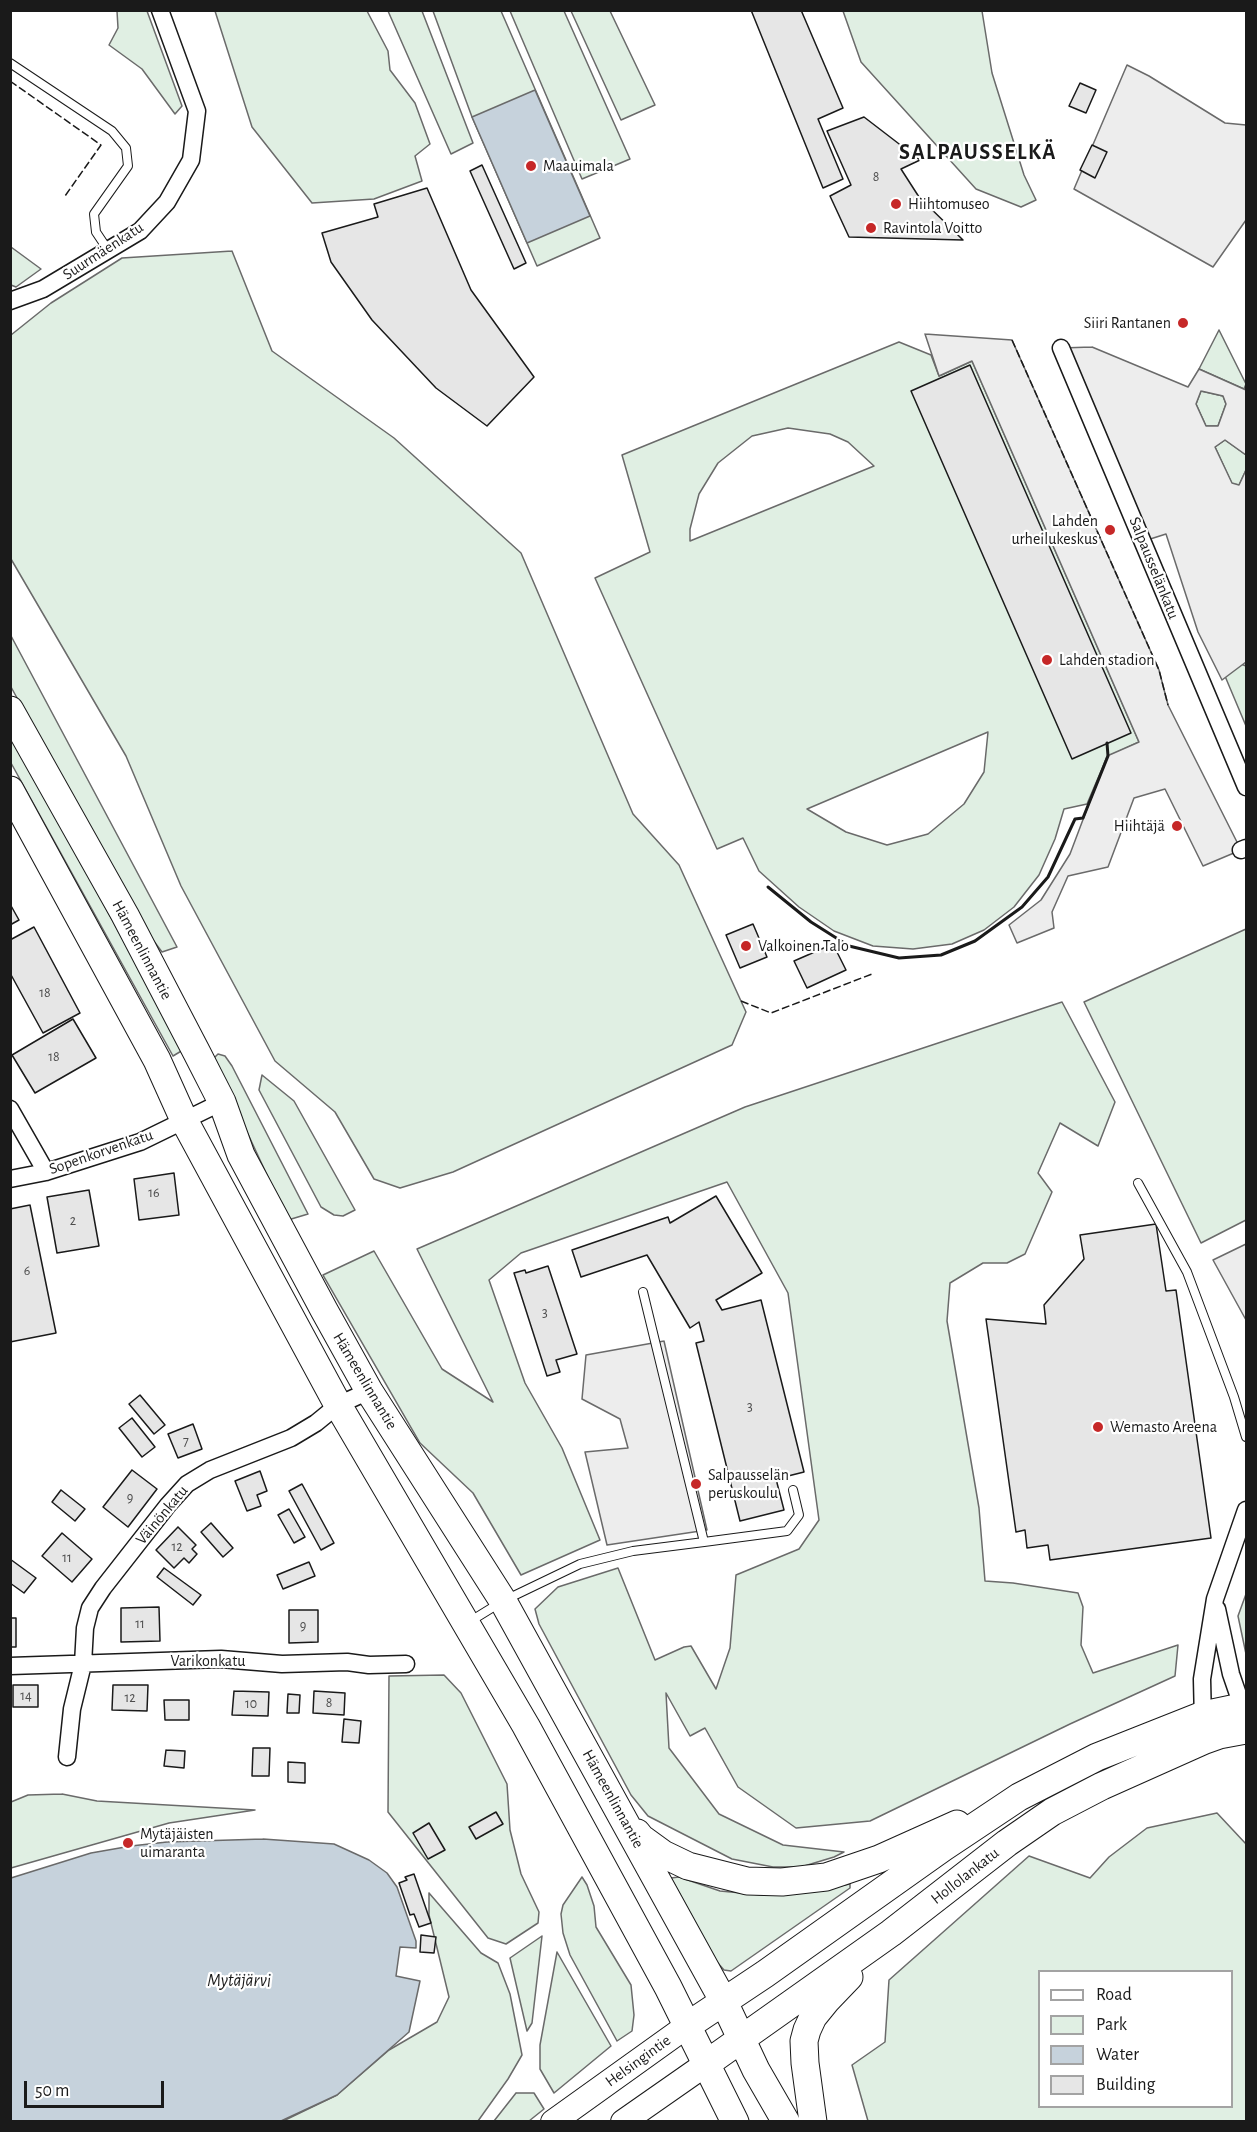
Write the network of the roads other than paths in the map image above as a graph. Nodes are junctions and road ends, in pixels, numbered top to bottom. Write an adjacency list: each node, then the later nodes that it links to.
1 (160, 10): 3 (street, Suurmäenkatu)
2 (10, 63): 3 (lane)
3 (108, 250): 4 (street, Suurmäenkatu)
4 (10, 301)
5 (1061, 348): 7 (street, Salpausselänkatu)
6 (10, 710): 9 (main road, Hämeenlinnantie)
7 (1246, 788)
8 (10, 790): 11 (main road, Hämeenlinnantie)
9 (222, 1102): 11 (street, Sopenkorvenkatu); 16 (main road, Hämeenlinnantie)
10 (10, 1109): 12 (street)
11 (184, 1120): 12 (street, Sopenkorvenkatu); 17 (main road, Hämeenlinnantie)
12 (46, 1172): 13 (street, Sopenkorvenkatu)
13 (10, 1179)
14 (1138, 1183): 18 (lane)
15 (643, 1292): 21 (lane)
16 (369, 1391): 17 (street, Väinönkatu); 23 (main road, Hämeenlinnantie)
17 (338, 1406): 24 (main road, Hämeenlinnantie); 25 (street, Väinönkatu)
18 (1246, 1437)
19 (793, 1490): 21 (lane)
20 (1246, 1510): 22 (street)
21 (704, 1542): 23 (lane)
22 (1215, 1599): 28 (street); 29 (street)
23 (503, 1601): 24 (lane); 32 (main road, Hämeenlinnantie)
24 (466, 1624): 35 (main road, Hämeenlinnantie)
25 (83, 1664): 26 (street, Varikonkatu); 27 (street, Varikonkatu); 30 (street, Väinönkatu)
26 (406, 1664)
27 (10, 1666)
28 (1245, 1718): 29 (main road, Hollolankatu)
29 (1204, 1728): 31 (main road, Hollolankatu); 33 (main road, Hollolankatu)
30 (67, 1757)
31 (1018, 1797): 32 (main road); 34 (main road, Hollolankatu)
32 (620, 1811): 34 (main road, Hämeenlinnantie)
33 (891, 1933): 36 (main road, Hollolankatu); 42 (main road)
34 (724, 2002): 35 (main road, Helsingintie); 36 (main road, Hämeenlinnantie)
35 (687, 2026): 37 (main road, Hämeenlinnantie); 38 (main road, Helsingintie)
36 (741, 2040): 37 (main road, Hollolankatu); 41 (main road, Hämeenlinnantie)
37 (706, 2064): 39 (main road); 40 (main road, Hämeenlinnantie)
38 (553, 2121)
39 (623, 2121)
40 (735, 2121)
41 (786, 2121)
42 (813, 2121)

